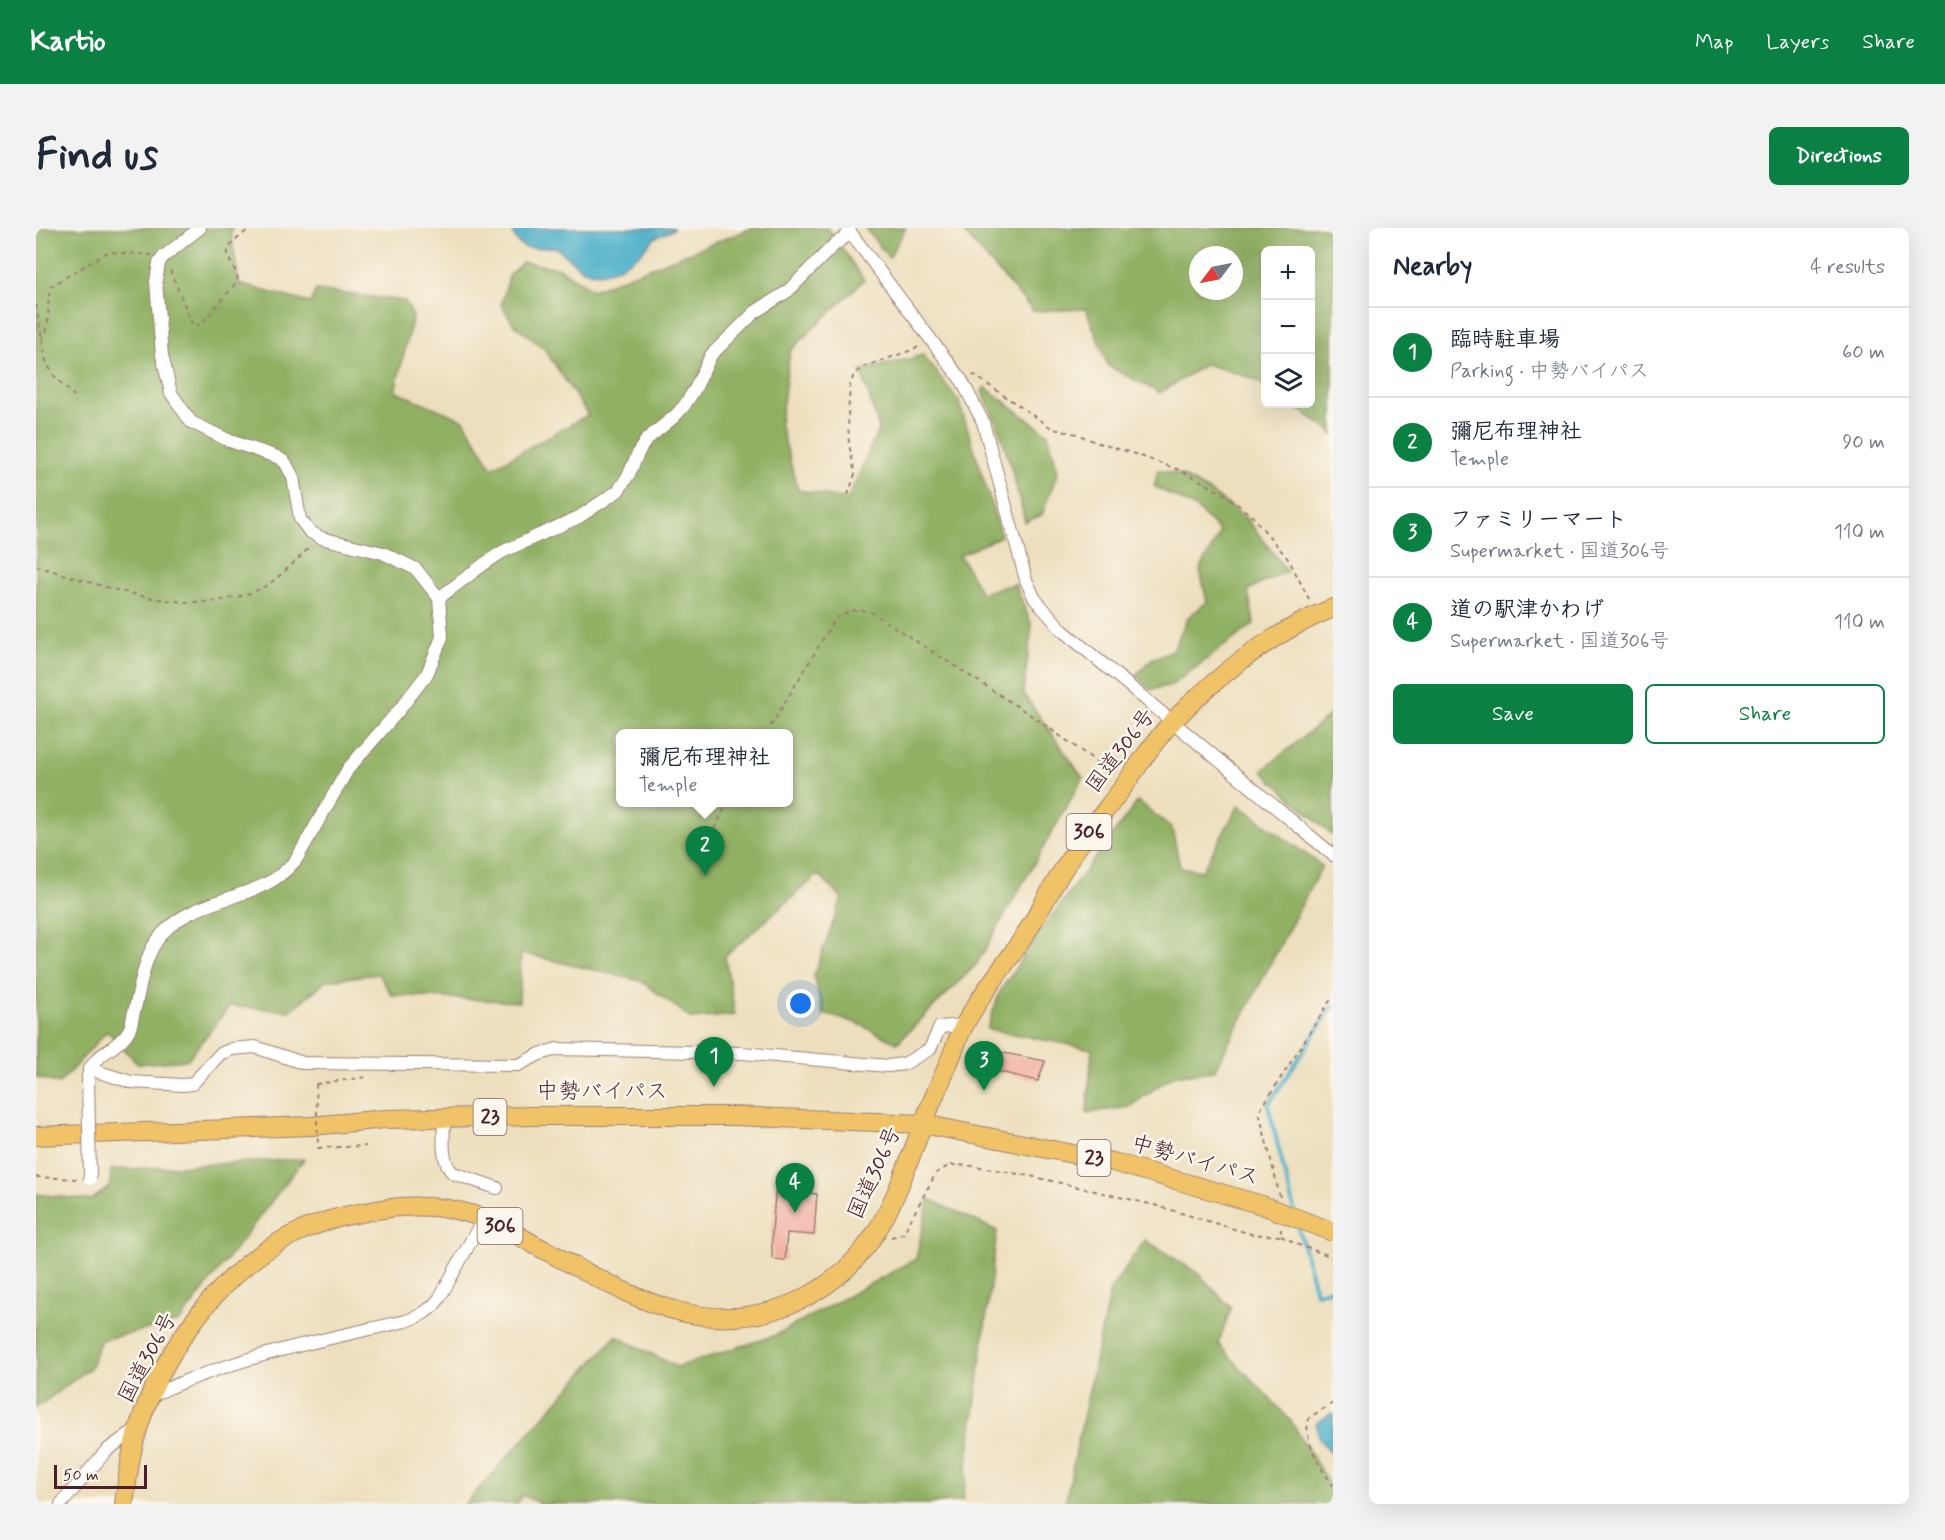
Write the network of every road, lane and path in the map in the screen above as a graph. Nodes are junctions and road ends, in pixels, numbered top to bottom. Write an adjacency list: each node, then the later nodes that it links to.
1 (200, 228): 4 (street)
2 (250, 228): 4 (path)
3 (849, 230): 6 (street); 13 (street)
4 (163, 256): 7 (path); 11 (street)
5 (36, 305): 7 (path)
6 (931, 339): 8 (street); 10 (path)
7 (42, 340): 9 (path)
8 (962, 381): 14 (path); 15 (street)
9 (74, 396)
10 (848, 495)
11 (321, 538): 12 (path); 13 (street)
12 (36, 566)
13 (439, 598): 23 (street)
14 (1325, 612): 15 (highway, 国道306号 / 306)
15 (1171, 722): 17 (highway, 国道306号 / 306); 20 (street)
16 (769, 729): 17 (path)
17 (1126, 783): 22 (highway, 国道306号 / 306)
18 (725, 807): 19 (path)
19 (702, 853)
20 (1333, 855)
21 (1333, 996): 32 (path)
22 (964, 1025): 23 (street); 26 (highway, 国道306号 / 306)
23 (88, 1073): 30 (street, bridge)
24 (372, 1076): 28 (path, bridge)
25 (444, 1118): 26 (highway, 中勢バイパス / 23); 27 (highway, 中勢バイパス / 23); 31 (street)
26 (923, 1124): 35 (highway, 国道306号 / 306); 36 (highway, 中勢バイパス / 23, bridge)
27 (36, 1136)
28 (366, 1146)
29 (36, 1177): 30 (path)
30 (90, 1179)
31 (497, 1188)
32 (1280, 1206)
33 (483, 1219): 35 (highway, 国道306号 / 306); 39 (street); 39 (highway, 国道306号 / 306)
34 (1281, 1226): 37 (path)
35 (878, 1231): 37 (path)
36 (1333, 1232)
37 (1281, 1236): 38 (path)
38 (1333, 1257)
39 (151, 1396): 41 (highway, 国道306号 / 306)
40 (1333, 1403): 42 (path)
41 (139, 1427): 43 (street); 44 (highway, 国道306号 / 306)
42 (1333, 1486)
43 (62, 1504)
44 (124, 1504)

